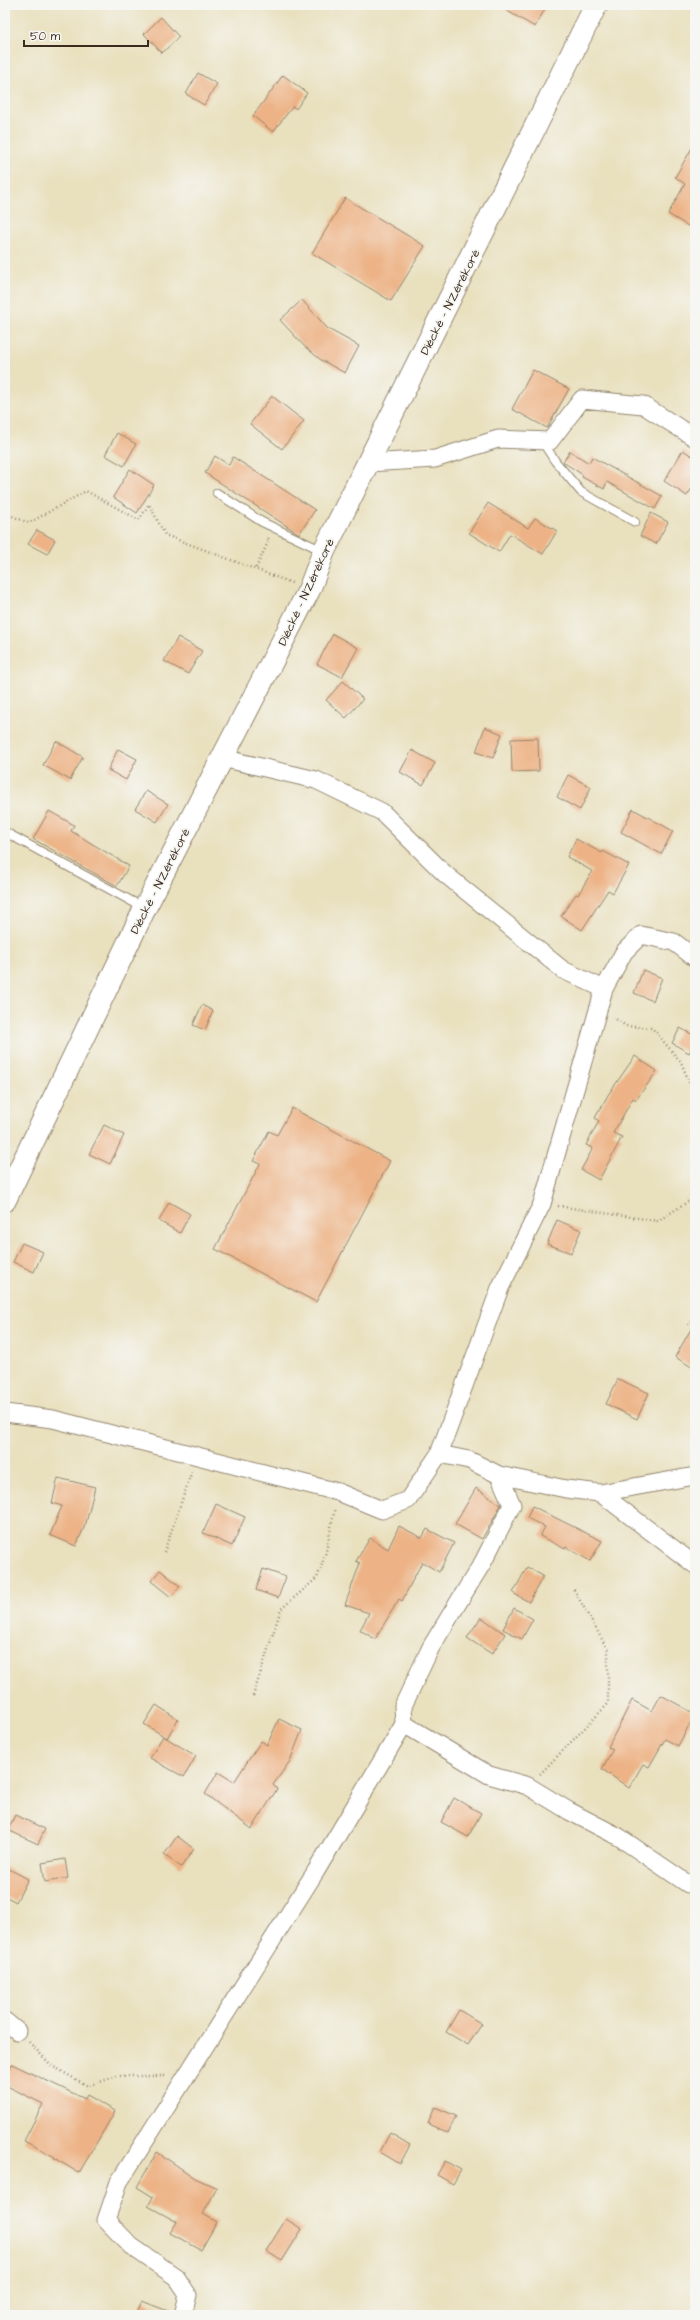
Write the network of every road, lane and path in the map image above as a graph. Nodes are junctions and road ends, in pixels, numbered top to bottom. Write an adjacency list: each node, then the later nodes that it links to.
1 (596, 5): 4 (highway, Diécké - N'Zérékoré)
2 (695, 438): 3 (street)
3 (542, 440): 4 (street); 8 (lane)
4 (368, 463): 9 (highway, Diécké - N'Zérékoré)
5 (217, 493): 7 (lane)
6 (5, 512): 10 (path)
7 (262, 522): 9 (lane); 10 (path)
8 (634, 522)
9 (324, 551): 11 (highway, Diécké - N'Zérékoré)
10 (256, 568): 11 (path)
11 (309, 590): 12 (highway, Diécké - N'Zérékoré)
12 (222, 758): 14 (highway, Diécké - N'Zérékoré); 16 (street)
13 (5, 832): 14 (lane)
14 (145, 908): 20 (highway, Diécké - N'Zérékoré)
15 (695, 958): 16 (street)
16 (604, 990): 17 (street)
17 (598, 1007): 18 (path); 21 (street)
18 (695, 1097)
19 (695, 1196): 21 (path)
20 (5, 1200)
21 (542, 1204): 25 (street)
22 (695, 1320): 23 (path)
23 (688, 1325)
24 (5, 1413): 26 (street)
25 (439, 1454): 27 (street); 29 (street)
26 (196, 1457): 29 (street); 31 (path)
27 (499, 1475): 30 (street); 35 (street)
28 (695, 1476): 30 (street)
29 (338, 1492): 34 (path)
30 (600, 1493): 32 (street)
31 (164, 1552)
32 (695, 1565)
33 (573, 1588): 36 (path)
34 (253, 1696)
35 (404, 1724): 36 (street); 39 (street)
36 (528, 1786): 37 (street)
37 (688, 1884)
38 (11, 2026): 39 (path)
39 (185, 2077): 40 (street)
40 (183, 2315)

